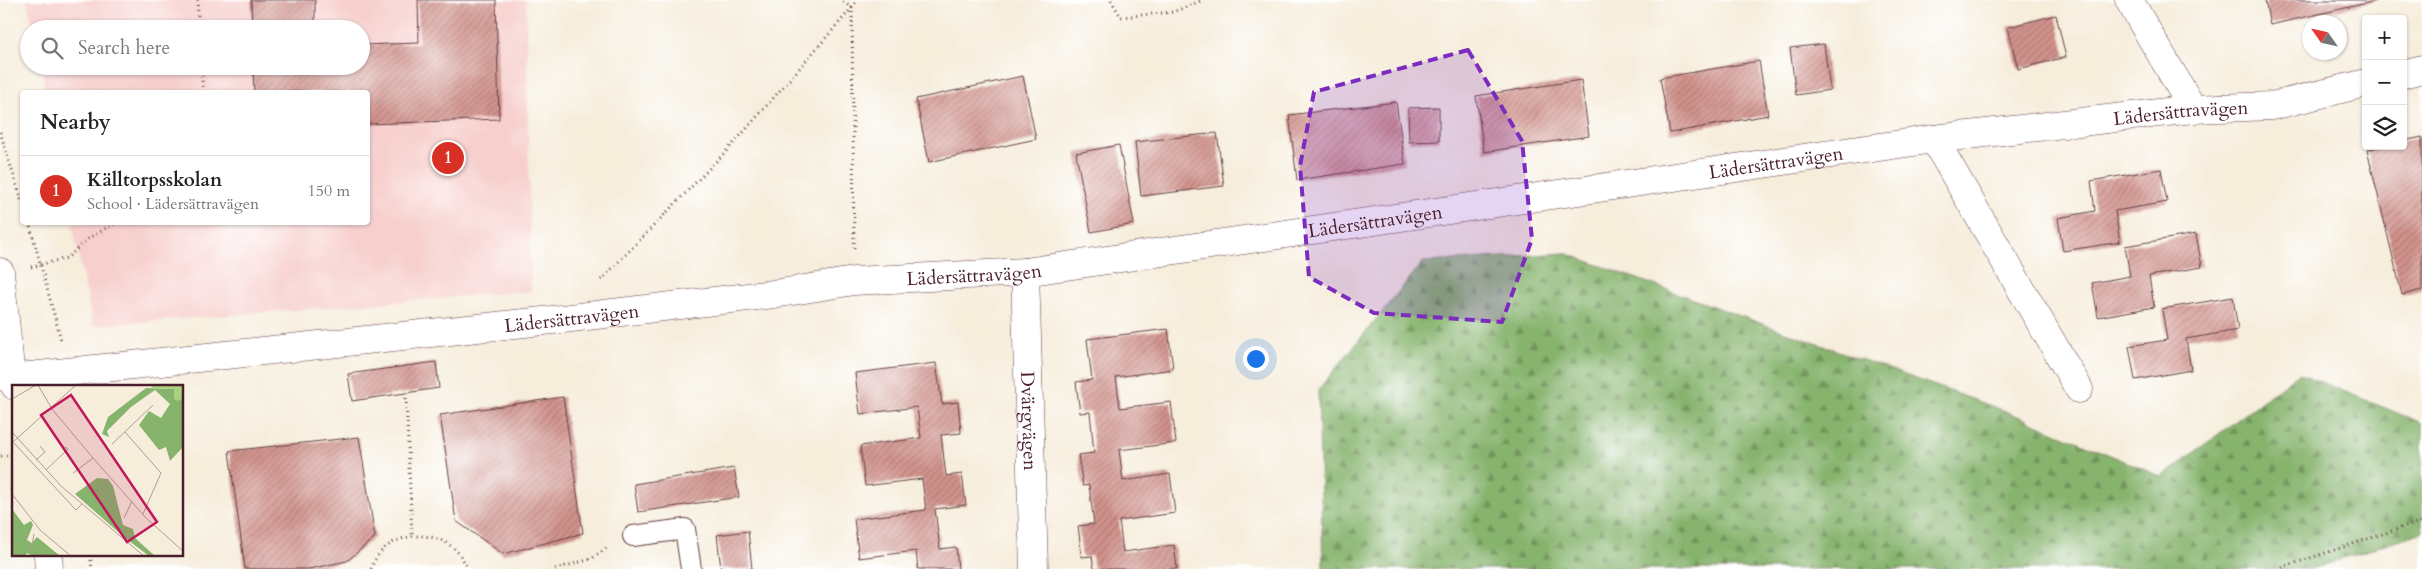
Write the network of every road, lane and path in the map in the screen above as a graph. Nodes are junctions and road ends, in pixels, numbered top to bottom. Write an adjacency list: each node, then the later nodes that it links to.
1 (197, 0): 8 (path)
2 (841, 0): 7 (path)
3 (857, 0): 7 (path)
4 (1112, 0): 5 (path)
5 (1203, 0)
6 (2129, 0): 14 (street)
7 (852, 8): 24 (path); 25 (path)
8 (198, 20)
9 (2422, 69): 10 (street)
10 (2407, 73)
11 (202, 75): 13 (path)
12 (2362, 84): 14 (street, Lädersättravägen)
13 (203, 90)
14 (2193, 109): 16 (street, Lädersättravägen)
15 (0, 132): 17 (path)
16 (1934, 139): 23 (street, Lädersättravägen); 28 (street)
17 (20, 196)
18 (30, 225): 20 (path)
19 (112, 225): 20 (path)
20 (42, 265): 21 (path); 26 (path)
21 (30, 268)
22 (0, 272): 27 (street)
23 (1025, 272): 24 (street, Lädersättravägen); 41 (street, Dvärgvägen)
24 (854, 282): 26 (street, Lädersättravägen)
25 (597, 284)
26 (69, 372): 27 (street, Lädersättravägen)
27 (9, 380)
28 (2079, 389)
29 (406, 398): 31 (path)
30 (2422, 521): 42 (path)
31 (412, 535): 37 (path); 38 (path)
32 (633, 536): 39 (path); 40 (lane)
33 (48, 556): 35 (street)
34 (90, 556): 36 (path)
35 (49, 569)
36 (92, 569)
37 (371, 569)
38 (467, 569)
39 (555, 569)
40 (692, 569)
41 (1034, 569)
42 (2277, 569)

